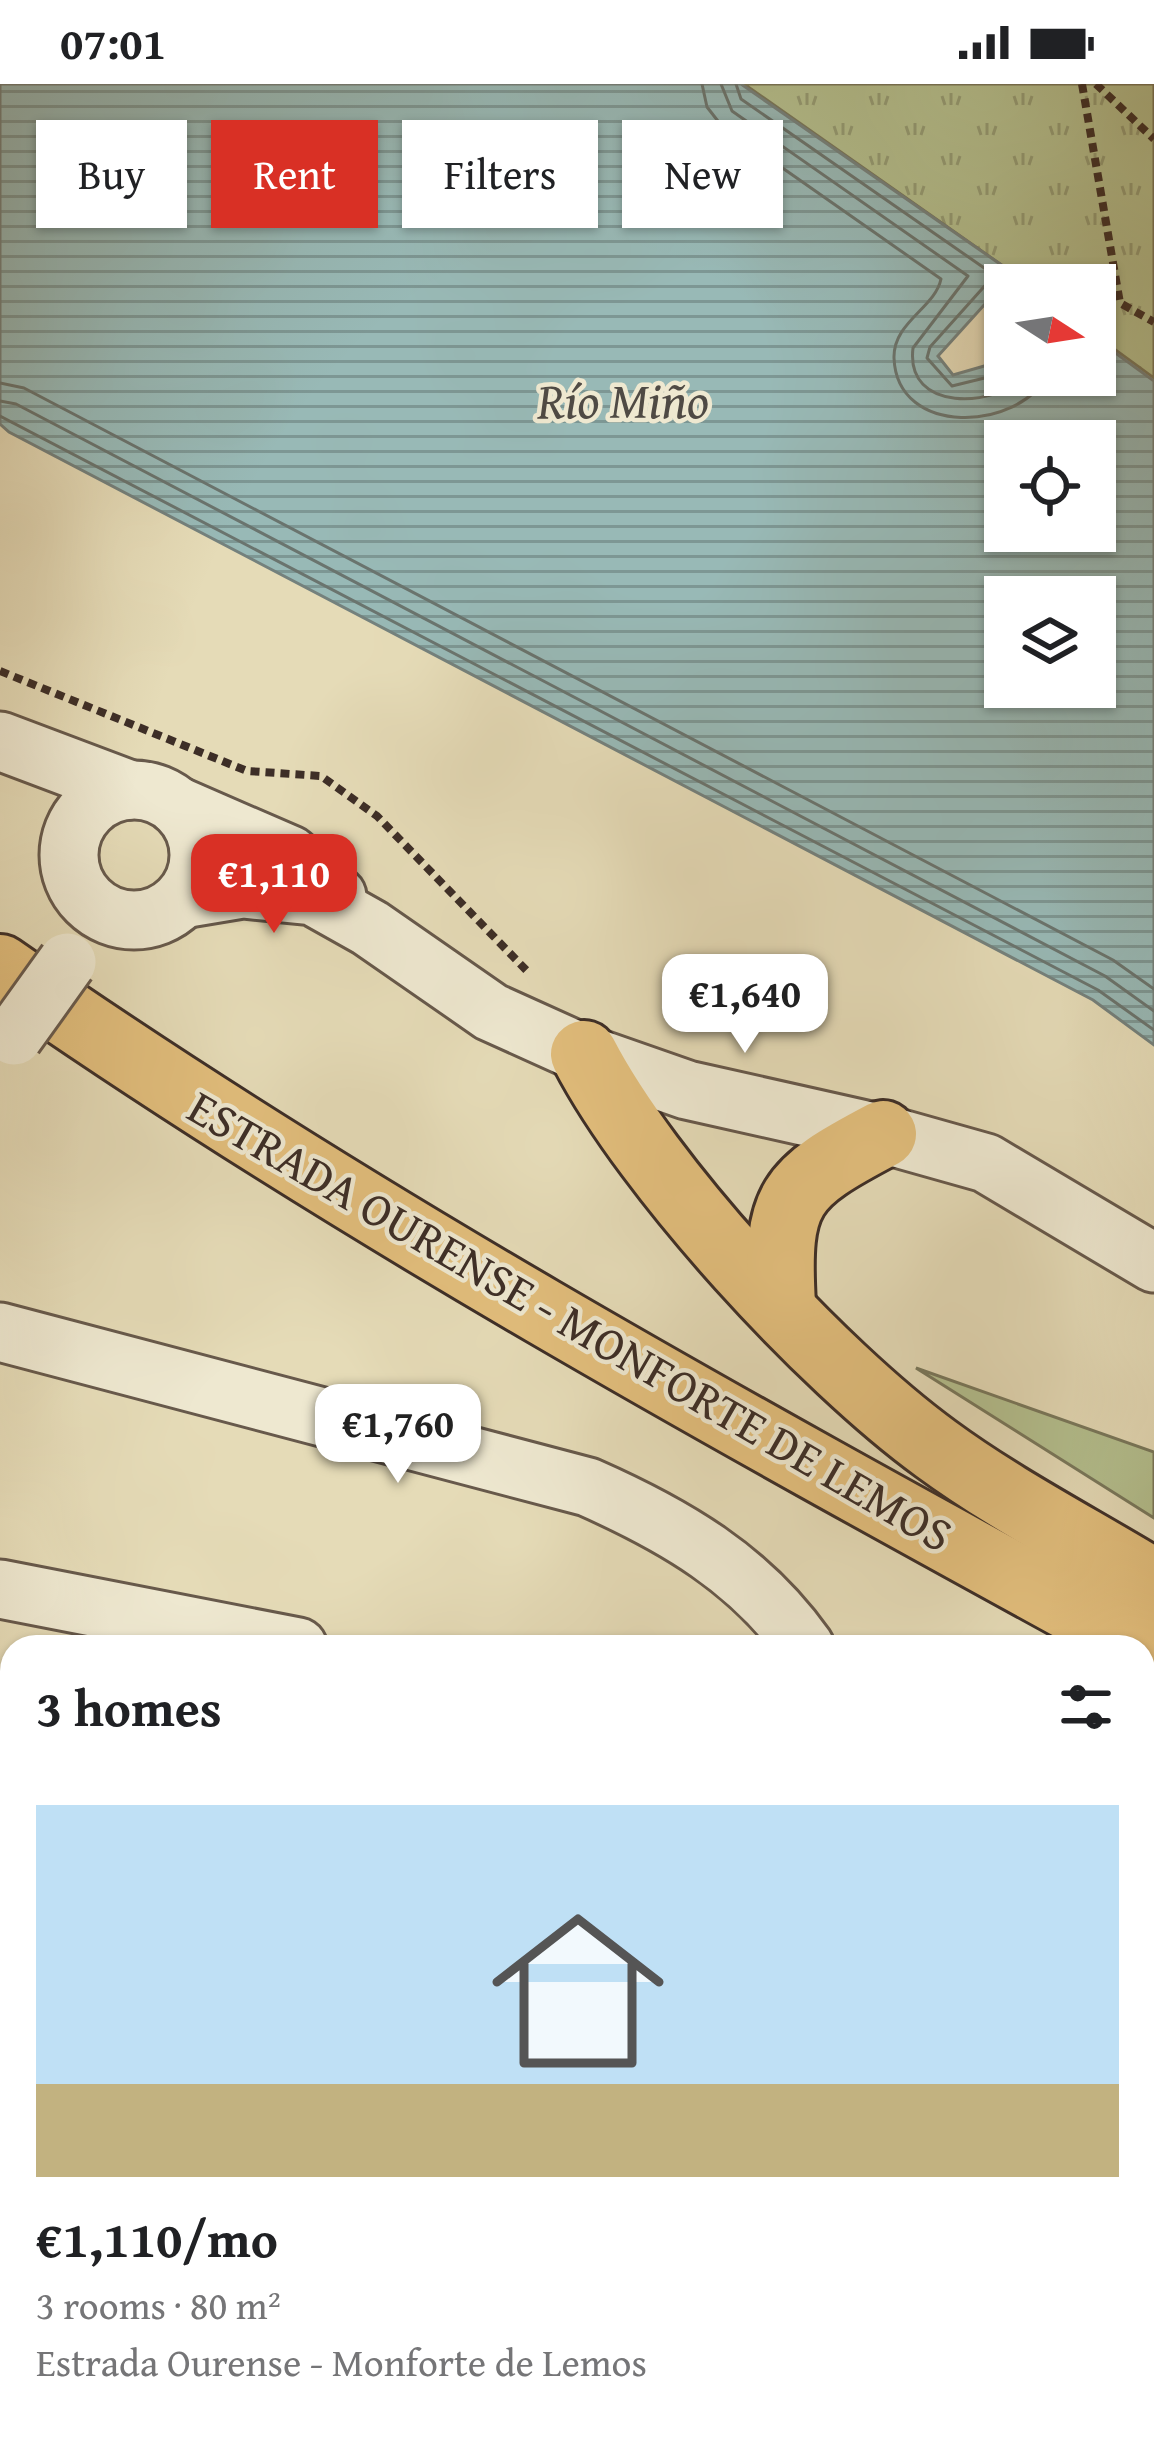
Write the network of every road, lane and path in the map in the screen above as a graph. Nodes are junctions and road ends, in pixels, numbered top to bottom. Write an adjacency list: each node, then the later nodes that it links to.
1 (1082, 84): 4 (path)
2 (1096, 84): 3 (path)
3 (1154, 139)
4 (1154, 322)
5 (0, 671): 14 (path)
6 (0, 741): 8 (street)
7 (0, 759): 9 (street)
8 (153, 798): 9 (street); 10 (street); 11 (street)
9 (73, 859): 10 (street); 12 (street)
10 (160, 910): 11 (street); 12 (street)
11 (370, 928): 16 (street)
12 (68, 962): 15 (street, bridge)
13 (0, 968): 25 (highway, ESTRADA OURENSE - MONFORTE DE LEMOS)
14 (538, 978)
15 (5, 1047)
16 (584, 1054): 17 (street); 19 (highway)
17 (883, 1134): 18 (street); 19 (highway)
18 (1154, 1263)
19 (782, 1305): 21 (highway)
20 (0, 1332): 24 (street)
21 (1154, 1583)
22 (0, 1589): 23 (street)
23 (236, 1635)
24 (797, 1635)
25 (1121, 1635)

